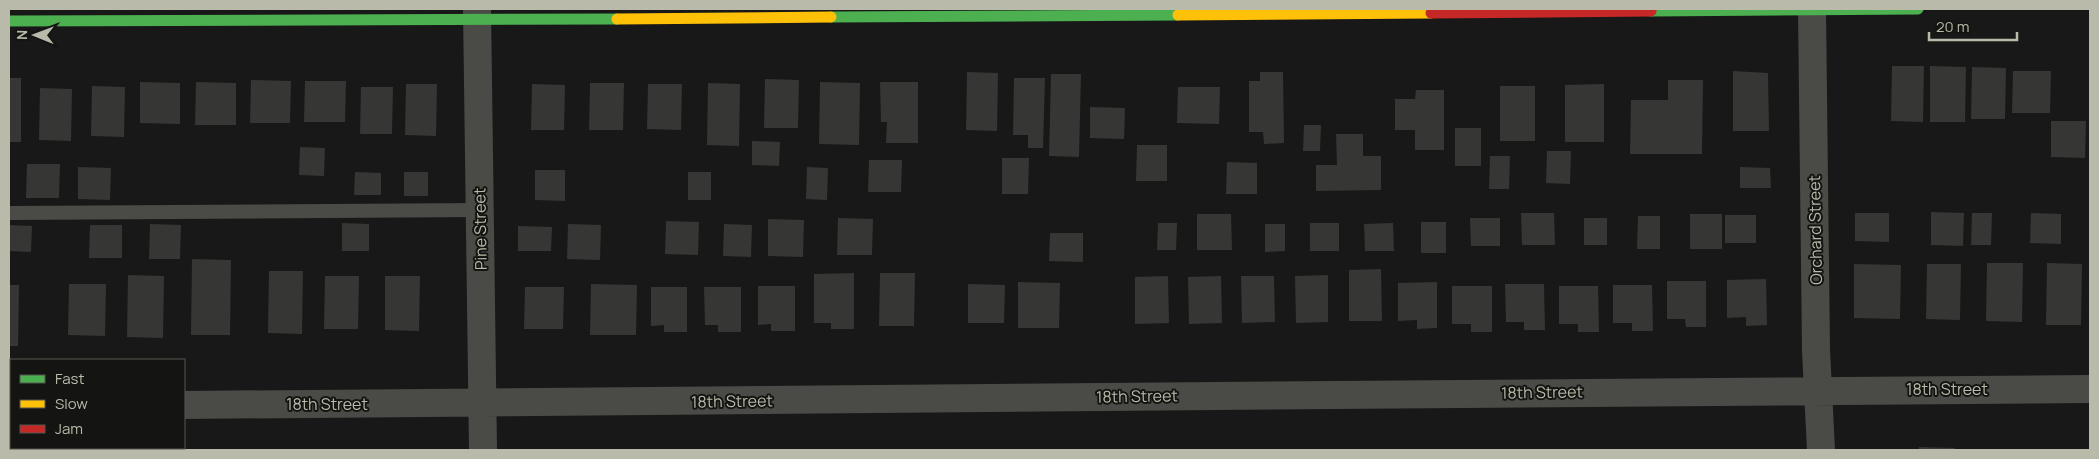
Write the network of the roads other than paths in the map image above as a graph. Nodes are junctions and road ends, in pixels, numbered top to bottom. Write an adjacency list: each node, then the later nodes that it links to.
1 (1812, 9): 2 (street); 3 (street); 7 (street, Orchard Street)
2 (1918, 9)
3 (477, 15): 4 (street); 5 (street, Pine Street)
4 (9, 21)
5 (480, 210): 6 (lane); 9 (street, Pine Street)
6 (9, 213)
7 (1818, 389): 8 (street, 18th Street); 9 (street, 18th Street); 12 (street, Orchard Street)
8 (2090, 389)
9 (483, 403): 10 (street, 18th Street); 11 (street, Pine Street)
10 (185, 405)
11 (483, 450)
12 (1821, 450)

